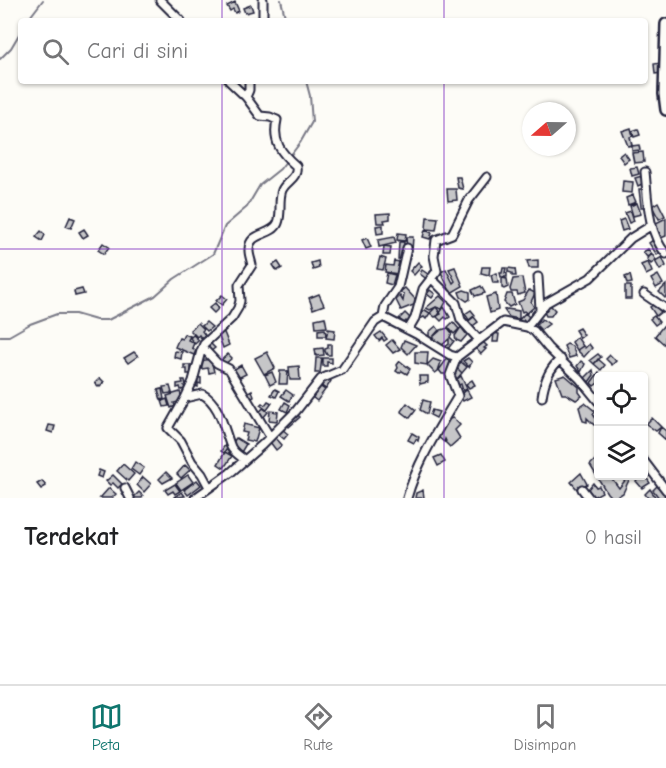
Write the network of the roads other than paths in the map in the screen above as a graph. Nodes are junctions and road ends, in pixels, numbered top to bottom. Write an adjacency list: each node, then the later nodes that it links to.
1 (160, 0): 3 (street)
2 (263, 0): 4 (street)
3 (178, 18)
4 (263, 18)
5 (666, 24): 9 (street)
6 (232, 84): 8 (street)
7 (249, 84): 8 (street)
8 (246, 97): 24 (street)
9 (666, 110)
10 (645, 172): 12 (street)
11 (487, 177): 16 (street)
12 (652, 225): 14 (street); 18 (street)
13 (407, 248): 20 (street)
14 (666, 254)
15 (538, 277): 18 (street)
16 (431, 278): 22 (street); 23 (street)
17 (644, 294): 19 (street)
18 (540, 309): 21 (street)
19 (666, 309)
20 (383, 317): 22 (street); 30 (street)
21 (527, 327): 23 (street); 26 (street)
22 (408, 330): 25 (street)
23 (479, 340): 25 (street)
24 (203, 348): 29 (street); 30 (street)
25 (457, 357): 39 (street)
26 (561, 359): 27 (street); 28 (street)
27 (594, 396)
28 (542, 397)
29 (185, 398): 31 (street); 34 (street)
30 (270, 437): 31 (street)
31 (245, 460): 34 (street)
32 (648, 466): 36 (street)
33 (125, 488): 37 (street)
34 (209, 488): 38 (street)
35 (582, 489): 40 (street)
36 (666, 490)
37 (130, 498)
38 (195, 498)
39 (407, 498)
40 (589, 498)

